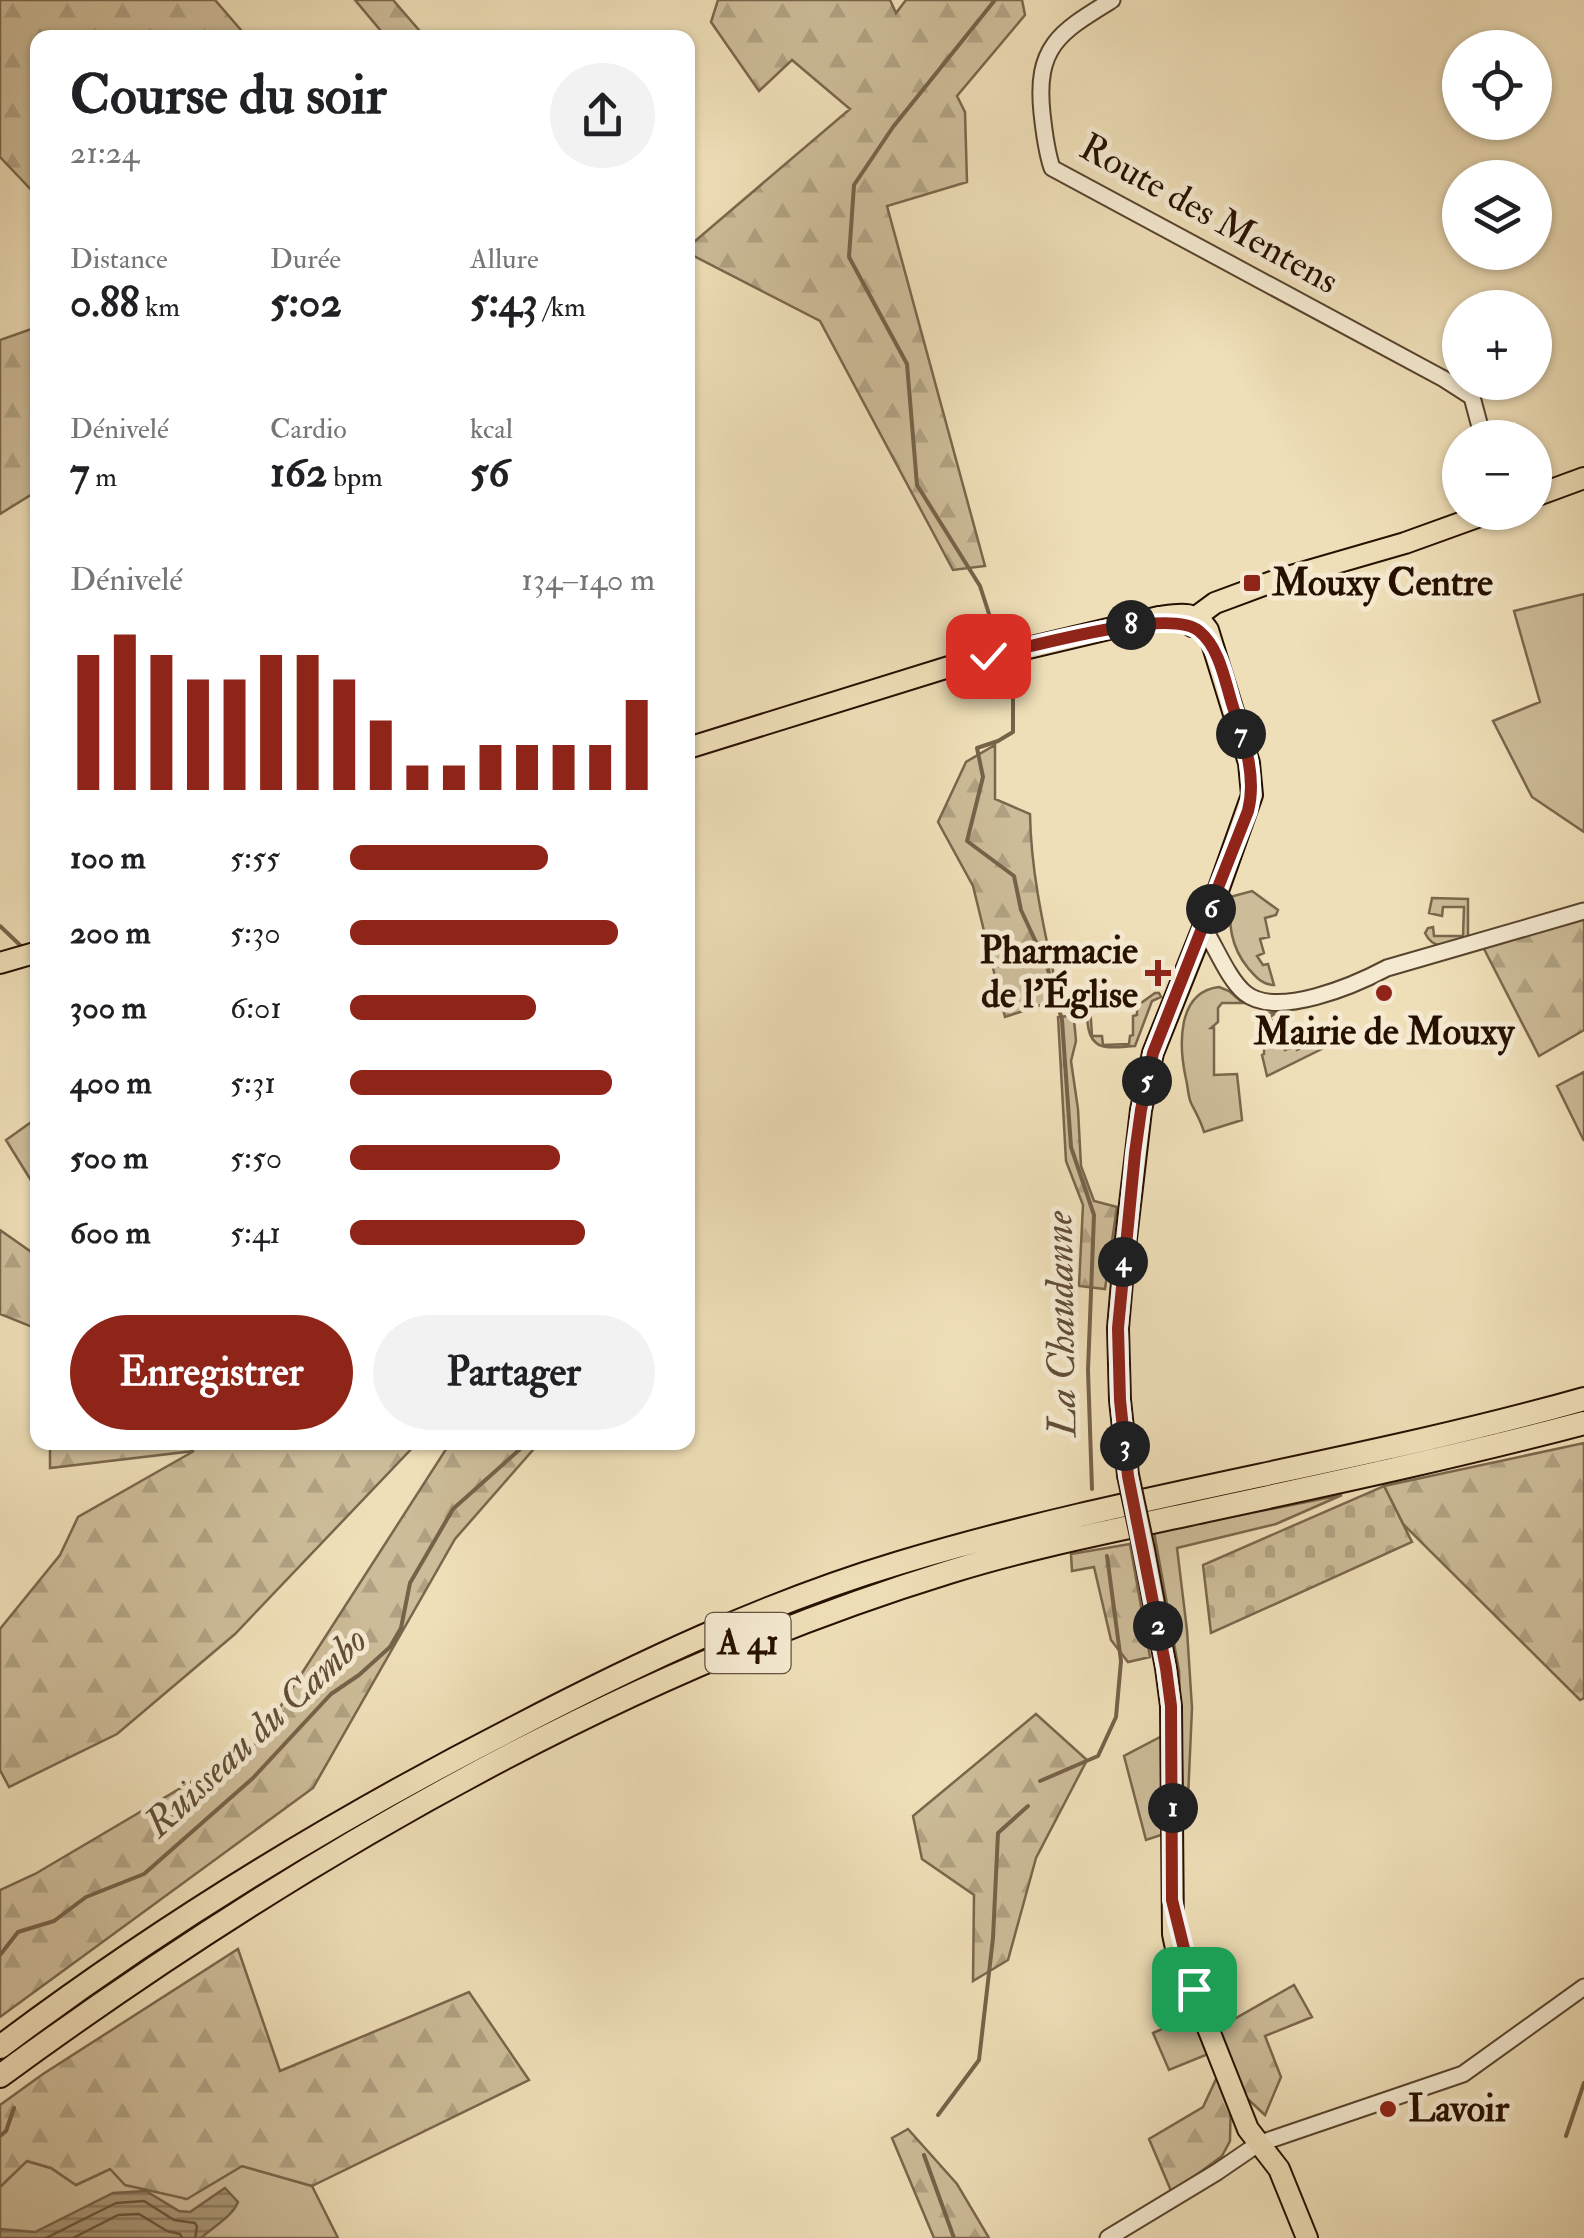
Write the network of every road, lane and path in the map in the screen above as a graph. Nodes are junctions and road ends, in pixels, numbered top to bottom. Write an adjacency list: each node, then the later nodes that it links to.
1 (1112, 0): 2 (street, Route des Mentens)
2 (1478, 420)
3 (1584, 478): 4 (main road)
4 (1552, 490)
5 (1442, 530): 6 (main road)
6 (1195, 622): 7 (main road); 11 (main road)
7 (850, 698): 8 (main road); 9 (main road)
8 (695, 746)
9 (695, 758)
10 (1584, 911): 11 (street)
11 (1203, 927): 19 (main road, bridge)
12 (30, 954): 13 (main road)
13 (0, 963)
14 (1584, 1400): 17 (highway, A 41)
15 (1584, 1423): 18 (highway, A 41)
16 (1584, 1987): 19 (street)
17 (0, 2047)
18 (0, 2076)
19 (1258, 2144): 20 (street); 21 (main road)
20 (1108, 2238)
21 (1306, 2238)

